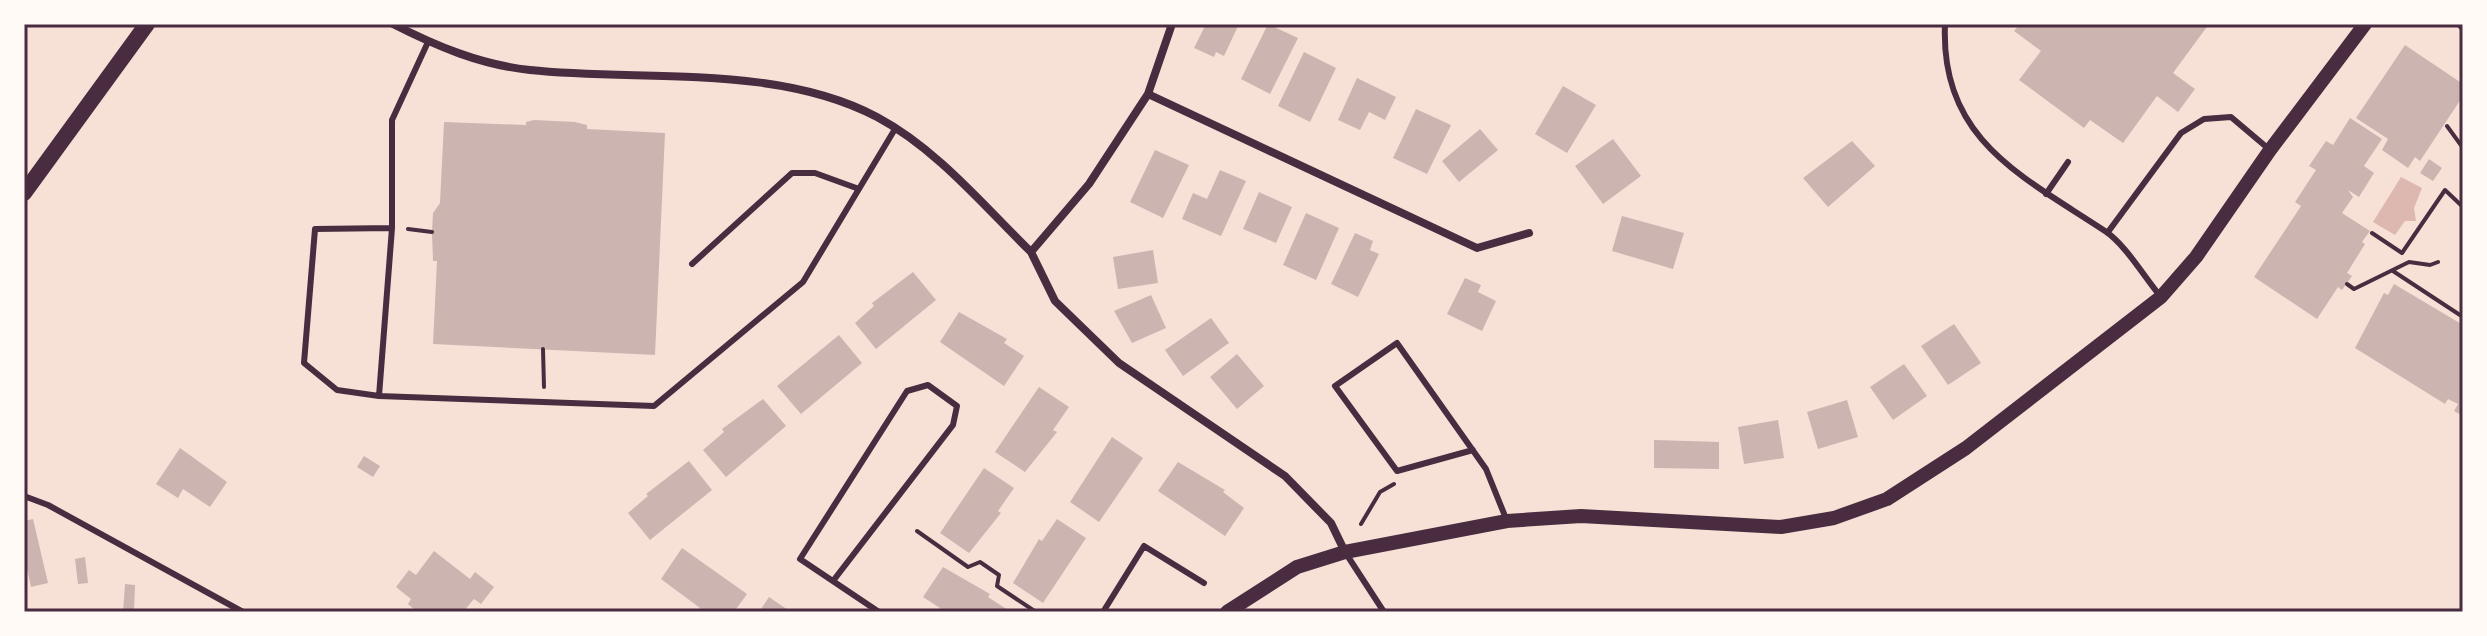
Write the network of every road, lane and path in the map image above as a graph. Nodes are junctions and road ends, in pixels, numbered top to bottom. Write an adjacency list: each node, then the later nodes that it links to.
1 (147, 24): 16 (main road)
2 (393, 24): 8 (street)
3 (1172, 24): 9 (street)
4 (1945, 24): 17 (lane)
5 (2365, 24): 13 (street)
6 (2459, 24): 7 (lane)
7 (2463, 29)
8 (428, 42): 11 (street); 19 (lane)
9 (1148, 94): 23 (street); 25 (street)
10 (2447, 126): 12 (path)
11 (895, 129): 15 (lane); 25 (street)
12 (2463, 148)
13 (2270, 150): 22 (lane); 30 (street)
14 (2068, 162): 17 (lane)
15 (859, 189): 27 (lane); 34 (lane)
16 (24, 193)
17 (2046, 194): 22 (lane)
18 (2463, 207): 24 (path)
19 (392, 228): 34 (lane); 34 (lane)
20 (405, 229): 21 (path)
21 (432, 232)
22 (2108, 232): 30 (lane)
23 (1529, 233)
24 (2372, 233)
25 (1031, 252): 41 (street)
26 (2438, 262): 28 (path)
27 (692, 264)
28 (2393, 271): 29 (path); 31 (path)
29 (2347, 284)
30 (2161, 297): 38 (street)
31 (2463, 317)
32 (543, 349): 33 (path)
33 (545, 367)
34 (379, 396)
35 (1473, 450): 35 (lane); 38 (lane)
36 (1398, 482): 39 (path)
37 (24, 496): 44 (lane)
38 (1507, 521): 41 (street)
39 (1361, 524)
40 (917, 531): 46 (path)
41 (1345, 552): 48 (street); 49 (lane)
42 (833, 581): 42 (lane); 45 (lane)
43 (1204, 583): 47 (lane)
44 (243, 612)
45 (879, 612)
46 (1036, 612)
47 (1103, 612)
48 (1227, 612)
49 (1384, 612)

